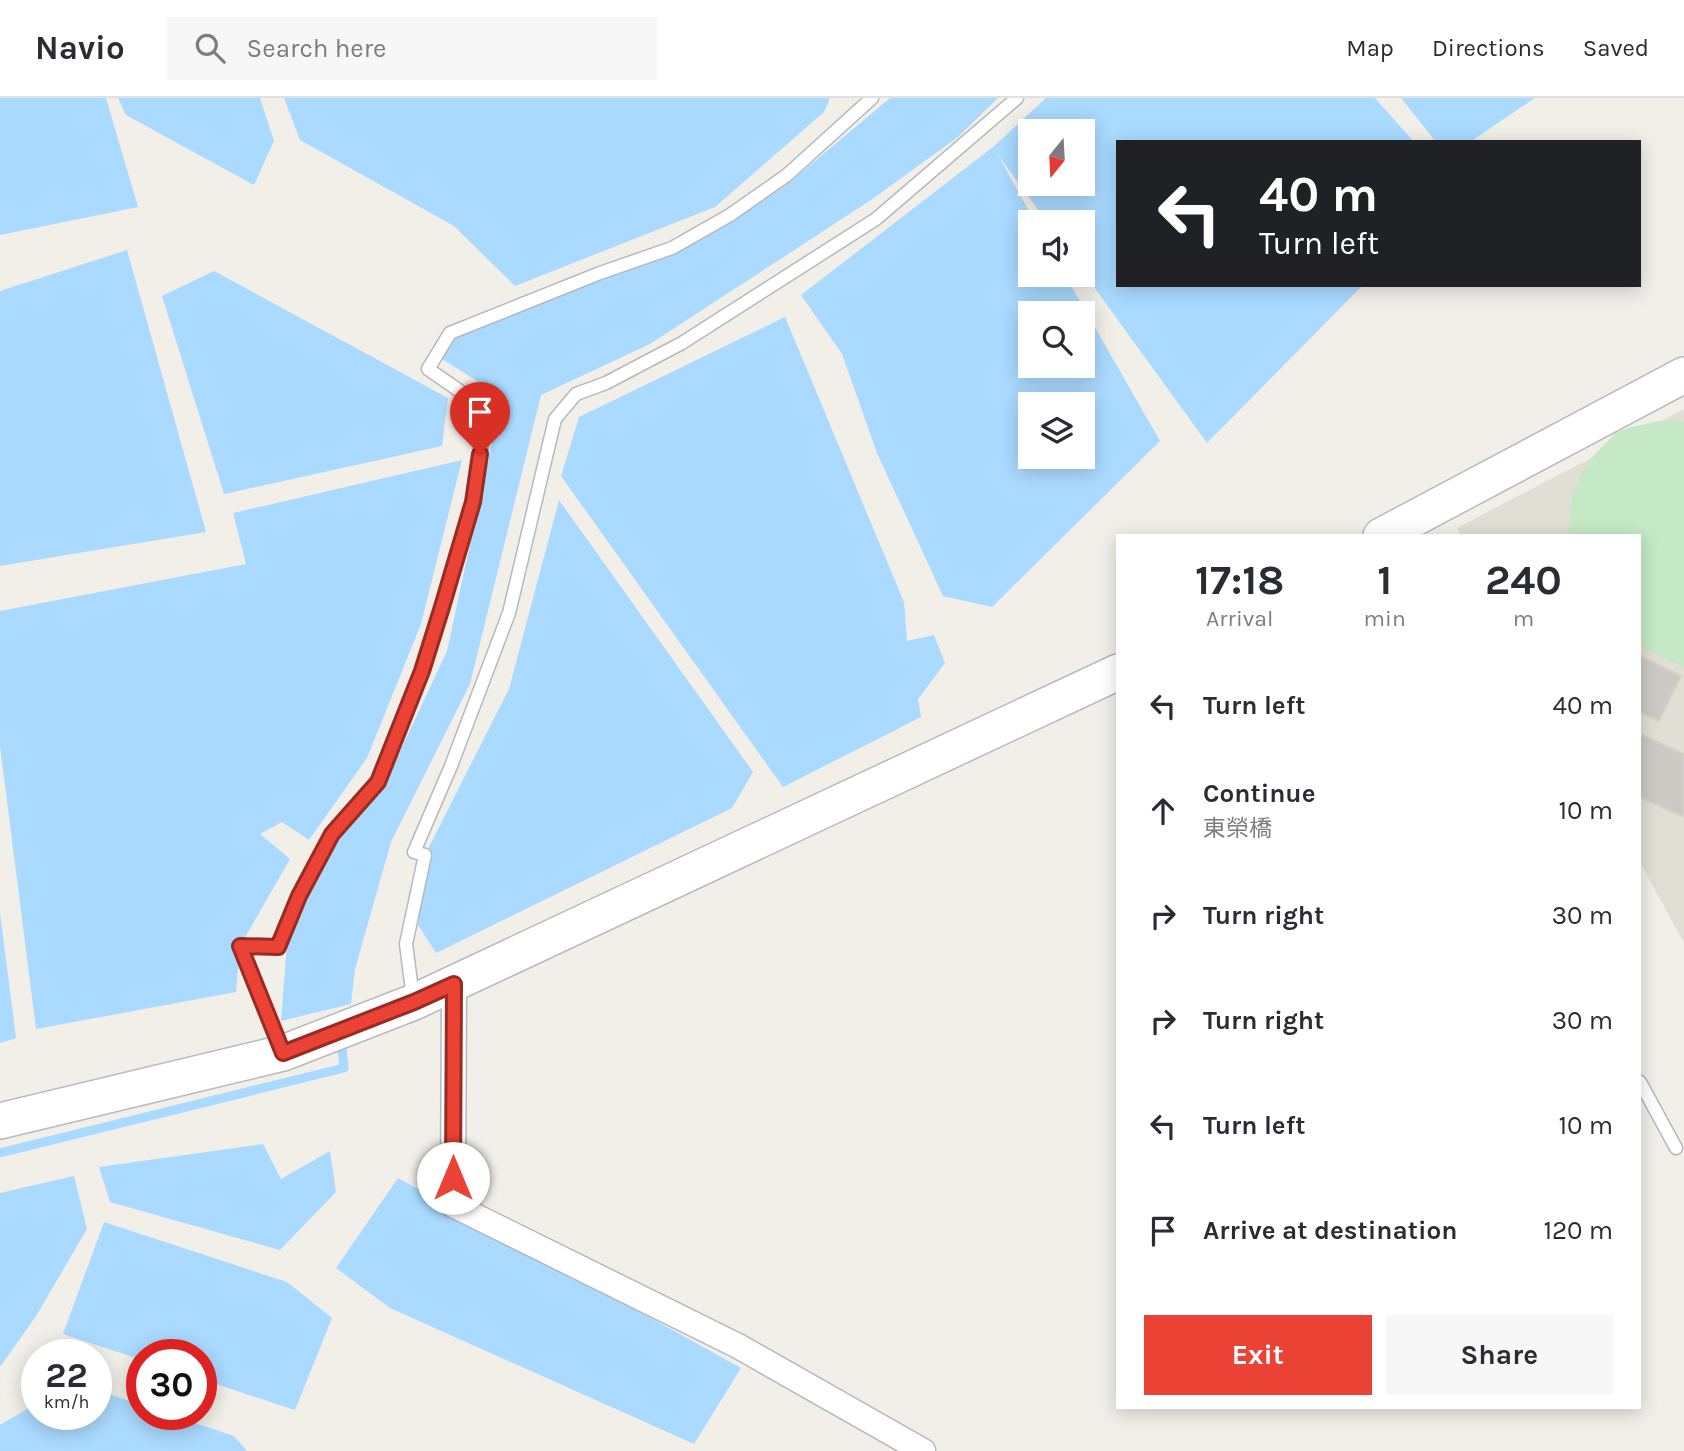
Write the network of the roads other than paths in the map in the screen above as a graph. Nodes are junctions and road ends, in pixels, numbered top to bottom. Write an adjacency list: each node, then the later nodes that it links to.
1 (872, 98): 8 (lane)
2 (1017, 98): 7 (lane)
3 (1684, 375): 4 (main road)
4 (1385, 534)
5 (1116, 673): 6 (main road)
6 (454, 984): 7 (main road); 12 (street)
7 (408, 1004): 8 (main road)
8 (284, 1052): 10 (main road)
9 (1641, 1084): 11 (lane)
10 (0, 1121)
11 (1676, 1148)
12 (923, 1451)

